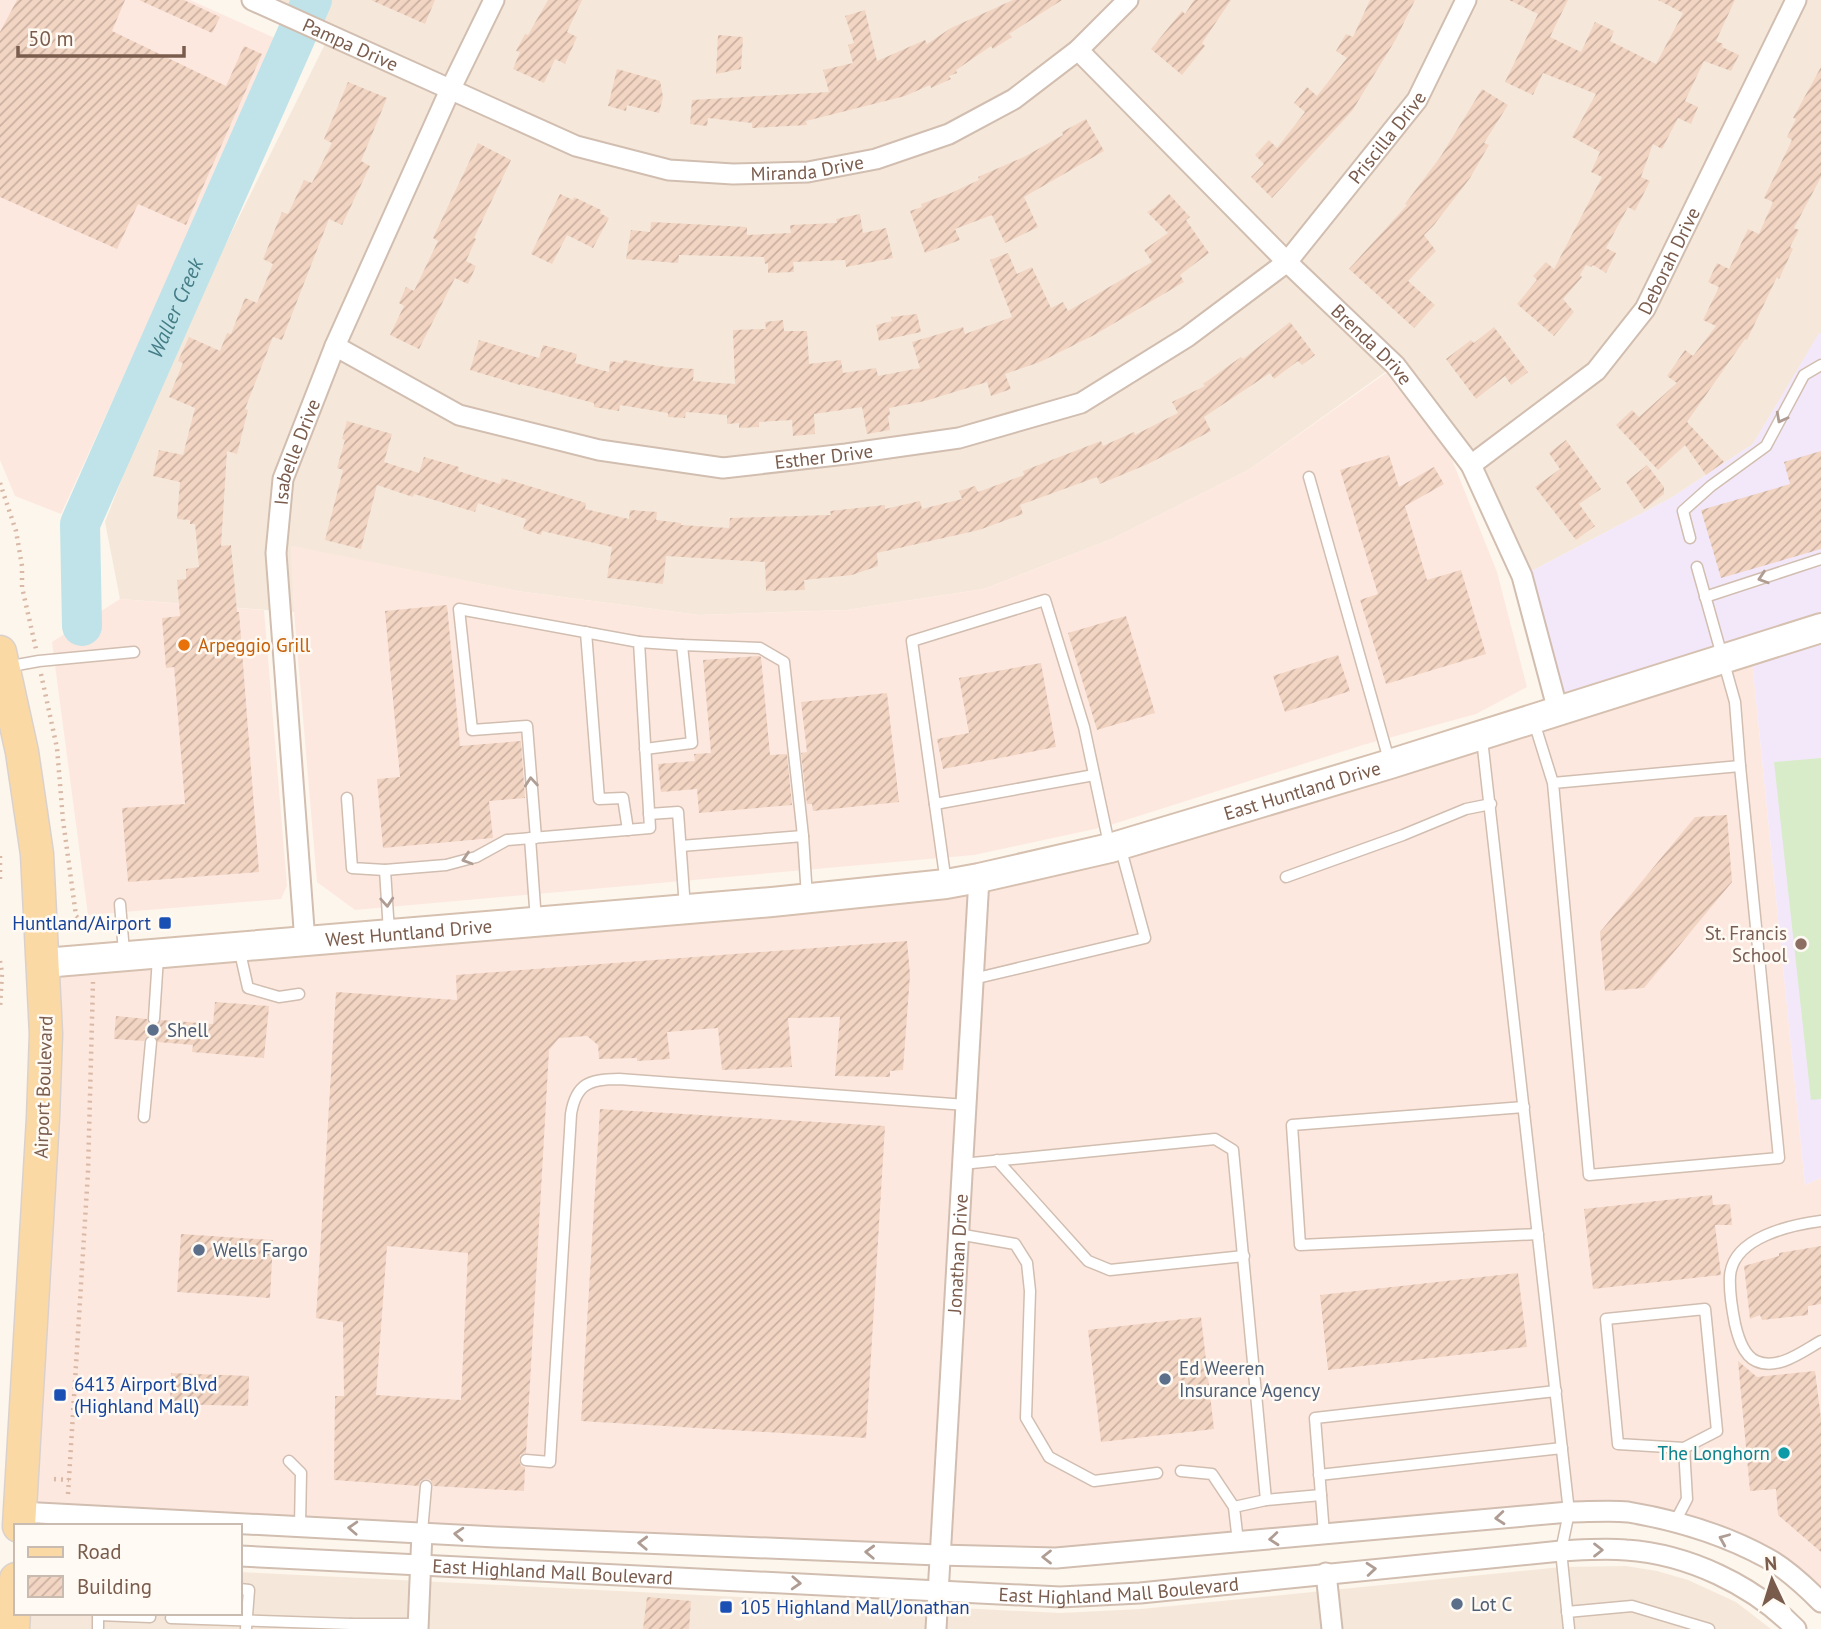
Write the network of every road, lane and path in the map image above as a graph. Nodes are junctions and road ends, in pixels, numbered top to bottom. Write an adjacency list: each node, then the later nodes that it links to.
1 (252, 0): 7 (street, Pampa Drive)
2 (494, 0): 7 (street, Isabelle Drive)
3 (1128, 0): 6 (street, Miranda Drive)
4 (1466, 0): 8 (street, Priscilla Drive)
5 (1796, 0): 11 (street, Deborah Drive)
6 (1078, 50): 7 (street, Miranda Drive); 8 (street, Brenda Drive)
7 (450, 90): 9 (street, Isabelle Drive)
8 (1287, 262): 9 (street, Esther Drive); 11 (street, Brenda Drive)
9 (335, 346): 56 (street, Isabelle Drive)
10 (1821, 365): 14 (lane, one-way to 14)
11 (1471, 466): 27 (street, Brenda Drive)
12 (1309, 477): 30 (lane)
13 (0, 483): 21 (path)
14 (1690, 538)
15 (1821, 559): 17 (lane, one-way to 17)
16 (1697, 567): 17 (lane)
17 (1705, 597): 24 (lane)
18 (1821, 628): 24 (street, East Huntland Drive)
19 (586, 632): 20 (lane); 38 (lane); 40 (lane, one-way to 19)
20 (639, 642): 22 (lane); 29 (lane)
21 (34, 644)
22 (682, 645): 29 (lane); 39 (lane)
23 (134, 652): 25 (lane)
24 (1722, 659): 27 (street, East Huntland Drive); 31 (lane)
25 (2, 660): 61 (main road, Airport Boulevard)
26 (43, 680): 54 (path)
27 (1546, 715): 28 (street, East Huntland Drive); 33 (lane)
28 (1481, 735): 30 (street, East Huntland Drive); 36 (lane)
29 (645, 749): 37 (lane)
30 (1390, 764): 42 (street, East Huntland Drive)
31 (1740, 766): 33 (lane); 33 (lane)
32 (1094, 775): 35 (lane); 35 (lane); 42 (lane)
33 (1553, 783)
34 (346, 798): 44 (lane)
35 (935, 804): 48 (lane)
36 (1491, 804): 45 (lane); 69 (lane)
37 (649, 814): 38 (lane); 41 (lane)
38 (628, 830): 40 (lane)
39 (803, 836): 41 (lane); 49 (lane)
40 (533, 838): 44 (lane, one-way to 44); 53 (lane)
41 (681, 846): 52 (lane)
42 (1115, 847): 46 (street, East Huntland Drive); 63 (lane)
43 (0, 858): 47 (path)
44 (385, 870): 55 (lane, one-way to 55)
45 (1286, 877)
46 (979, 878): 48 (street, East Huntland Drive); 63 (street, Jonathan Drive)
47 (0, 882)
48 (946, 884): 49 (street, East Huntland Drive)
49 (807, 897): 50 (street, East Huntland Drive)
50 (772, 902): 52 (street, West Huntland Drive)
51 (120, 904): 59 (lane)
52 (685, 909): 53 (street, West Huntland Drive)
53 (536, 922): 55 (street, West Huntland Drive)
54 (90, 931)
55 (390, 935): 56 (street, West Huntland Drive)
56 (305, 942): 57 (street, West Huntland Drive)
57 (239, 947): 58 (street, West Huntland Drive); 64 (lane)
58 (158, 954): 59 (street, West Huntland Drive); 66 (lane)
59 (124, 957): 61 (street, West Huntland Drive)
60 (0, 961): 65 (path)
61 (44, 963): 94 (main road, Airport Boulevard)
62 (93, 971): 87 (path)
63 (973, 979): 68 (street, Jonathan Drive)
64 (299, 994)
65 (0, 1008)
66 (154, 1019)
67 (152, 1042): 70 (lane)
68 (966, 1105): 72 (street, Jonathan Drive); 82 (lane)
69 (1524, 1107): 75 (lane); 75 (lane)
70 (144, 1117)
71 (997, 1160): 72 (lane); 76 (lane); 76 (lane)
72 (962, 1164): 74 (street, Jonathan Drive)
73 (1821, 1221): 77 (lane)
74 (958, 1234): 84 (lane); 103 (street, Jonathan Drive)
75 (1538, 1234): 78 (lane)
76 (1244, 1256): 91 (lane)
77 (1821, 1341)
78 (1556, 1391): 79 (lane); 85 (lane)
79 (1562, 1448): 85 (lane); 93 (lane)
80 (1684, 1448): 80 (lane); 95 (lane)
81 (289, 1461): 98 (lane)
82 (526, 1461)
83 (1181, 1471): 92 (lane)
84 (1157, 1473)
85 (1319, 1475): 90 (lane)
86 (54, 1479): 87 (path)
87 (68, 1479): 89 (path)
88 (426, 1486): 99 (lane)
89 (68, 1494)
90 (1321, 1495): 91 (lane); 100 (lane)
91 (1266, 1500): 92 (lane)
92 (1234, 1507): 101 (lane)
93 (1569, 1512): 95 (street, East Highland Mall Boulevard); 100 (street, East Highland Mall Boulevard, one-way to 100); 102 (lane)
94 (20, 1519): 96 (street, East Highland Mall Boulevard)
95 (1675, 1522): 109 (street, East Highland Mall Boulevard, one-way to 95)
96 (220, 1524)
97 (242, 1525): 98 (street, East Highland Mall Boulevard)
98 (300, 1526): 99 (street, East Highland Mall Boulevard, one-way to 98)
99 (422, 1532): 103 (street, East Highland Mall Boulevard, one-way to 99); 105 (street)
100 (1324, 1534): 101 (street, East Highland Mall Boulevard, one-way to 101)
101 (1238, 1542): 103 (street, East Highland Mall Boulevard, one-way to 103)
102 (1561, 1550): 106 (street, East Highland Mall Boulevard, one-way to 102); 110 (lane); 121 (street, East Highland Mall Boulevard, one-way to 121)
103 (938, 1555): 108 (street, Jonathan Drive)
104 (242, 1556): 105 (street, East Highland Mall Boulevard)
105 (420, 1564): 108 (street, East Highland Mall Boulevard, one-way to 108); 116 (street)
106 (1326, 1573): 108 (street, East Highland Mall Boulevard); 118 (street)
107 (242, 1589): 114 (lane)
108 (937, 1590): 117 (street, Jonathan Drive)
109 (1821, 1602)
110 (1567, 1612): 119 (lane); 120 (lane)
111 (115, 1615): 112 (lane)
112 (150, 1617)
113 (171, 1618): 114 (lane)
114 (247, 1624): 115 (lane)
115 (351, 1627): 116 (lane)
116 (418, 1627)
117 (936, 1629)
118 (1332, 1629)
119 (1569, 1629)
120 (1709, 1629)
121 (1796, 1629)

